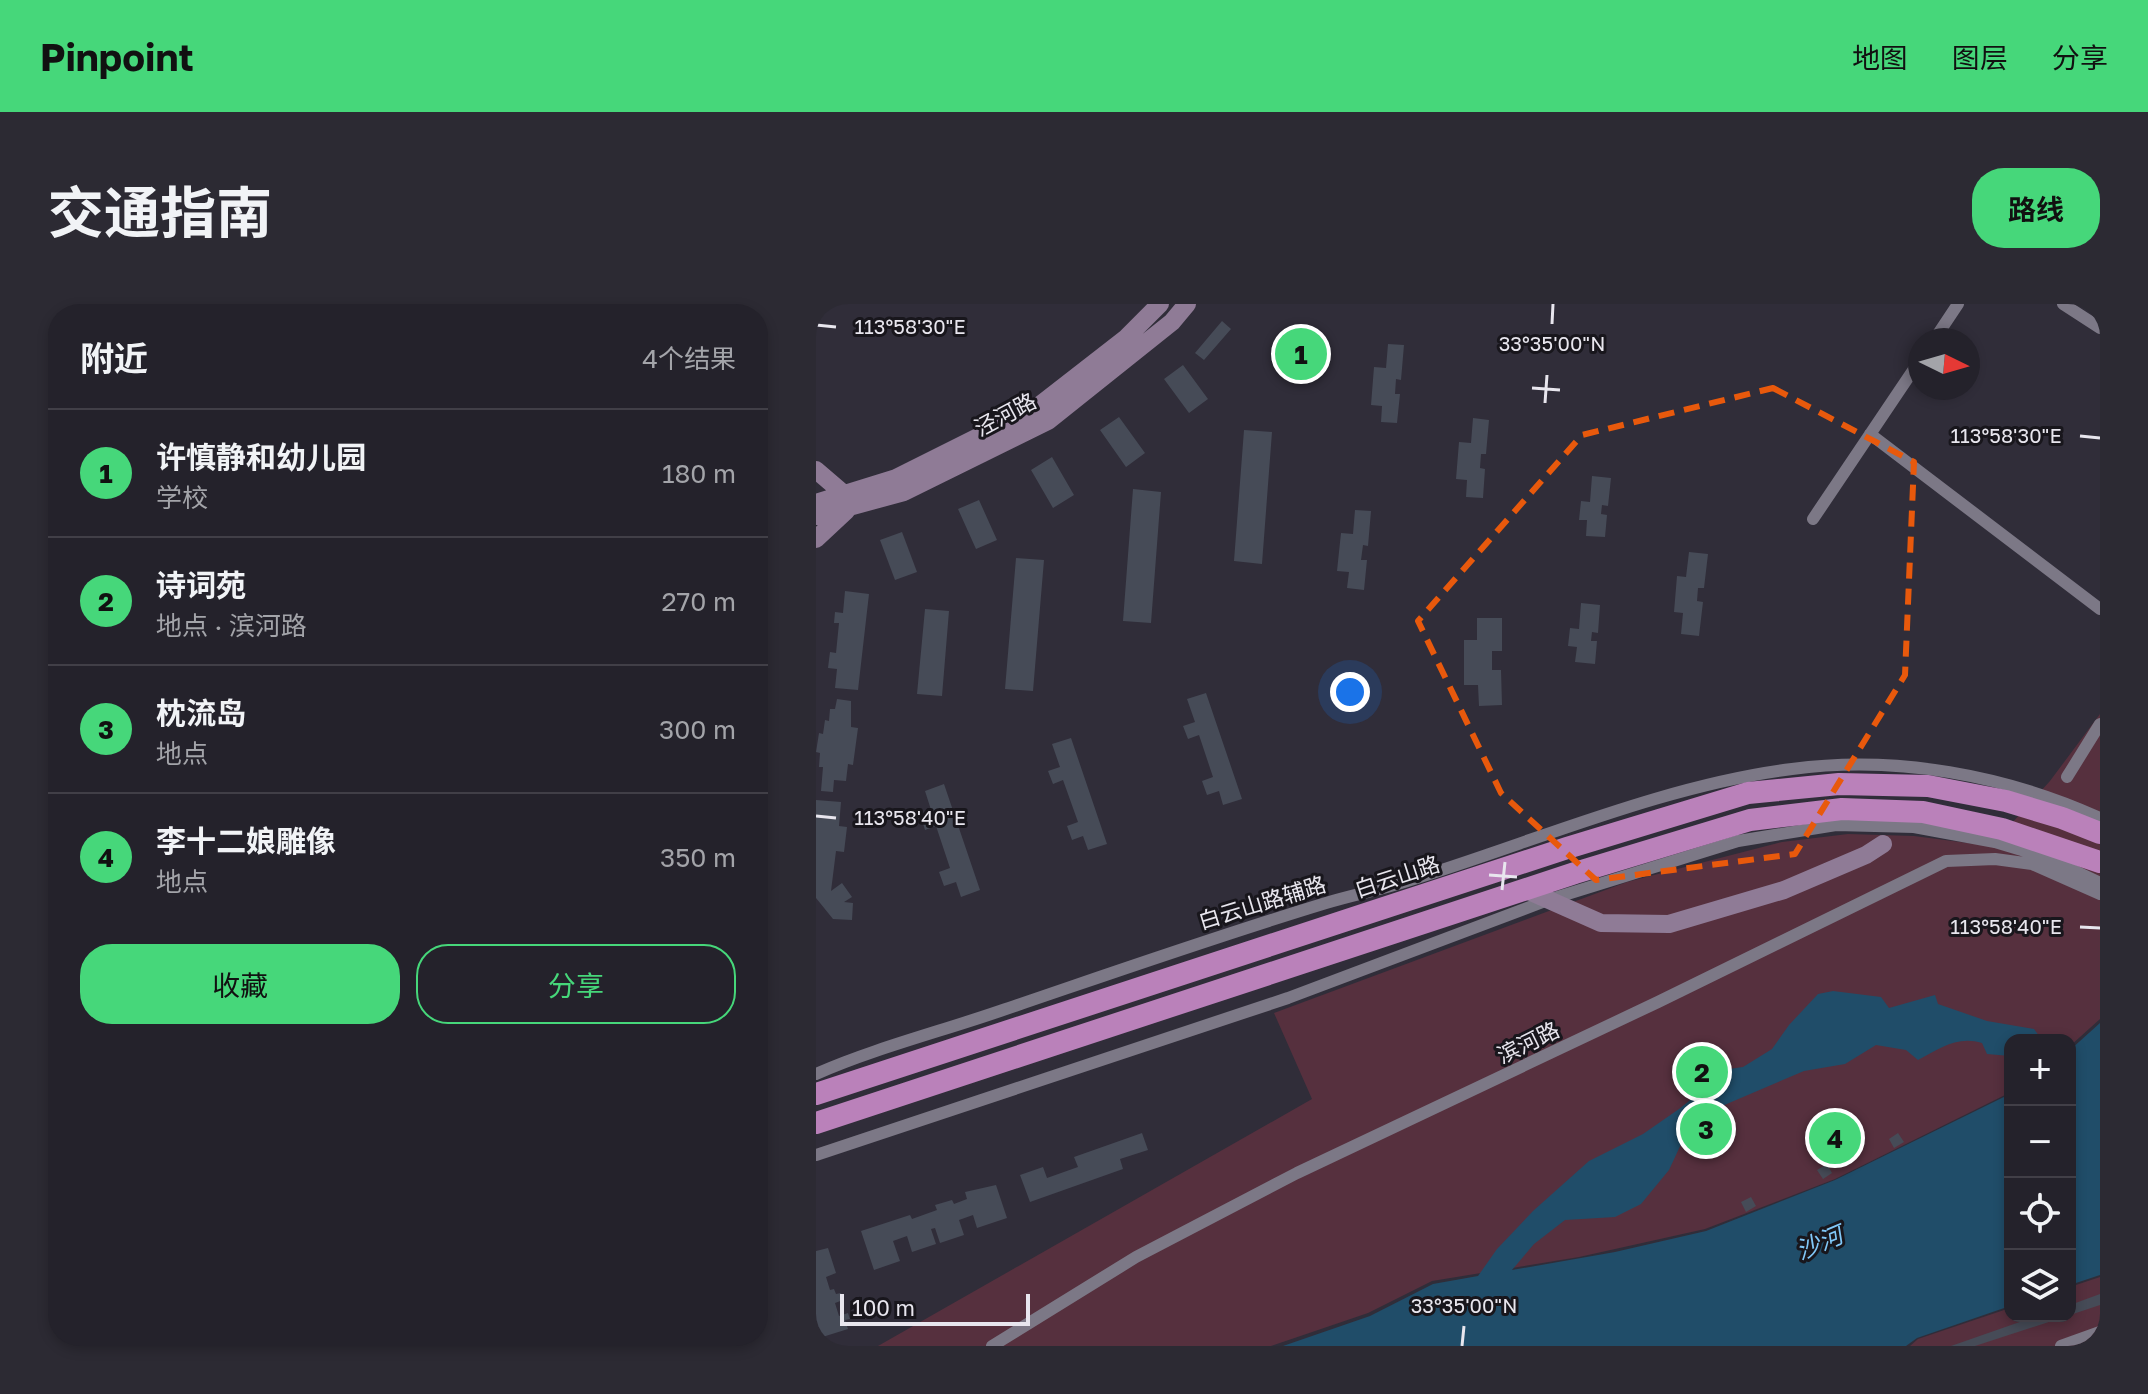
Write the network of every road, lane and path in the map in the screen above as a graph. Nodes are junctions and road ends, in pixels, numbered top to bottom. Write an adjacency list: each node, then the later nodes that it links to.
1 (1160, 304): 10 (street, 泾河路)
2 (1187, 304): 10 (street, 泾河路)
3 (1958, 304): 5 (street)
4 (2063, 304): 6 (street)
5 (1942, 328)
6 (2100, 328)
7 (1908, 378): 8 (street)
8 (1870, 434): 13 (street); 15 (street)
9 (816, 470): 10 (street)
10 (846, 502): 11 (street, 泾河路); 12 (street, 泾河路); 14 (street)
11 (816, 503)
12 (816, 516)
13 (1813, 519)
14 (816, 539)
15 (2100, 609)
16 (2100, 724): 17 (street)
17 (2067, 777)
18 (2008, 792): 19 (street, 白云山路辅路); 20 (highway, 白云山路); 28 (street, 白云山路辅路); 30 (highway, 白云山路)
19 (2100, 818)
20 (2100, 833)
21 (1999, 836): 23 (highway); 24 (street); 25 (highway); 27 (street)
22 (1883, 844): 27 (street)
23 (2100, 862)
24 (2100, 883)
25 (1524, 889): 27 (street); 32 (highway)
26 (2100, 894): 35 (street, 滨河路)
27 (1548, 900): 33 (street)
28 (816, 1074)
29 (816, 1082): 30 (highway)
30 (840, 1086): 31 (highway, 白云山路)
31 (816, 1094)
32 (816, 1123)
33 (816, 1155)
34 (2100, 1332): 36 (street)
35 (992, 1346)
36 (2061, 1346)

